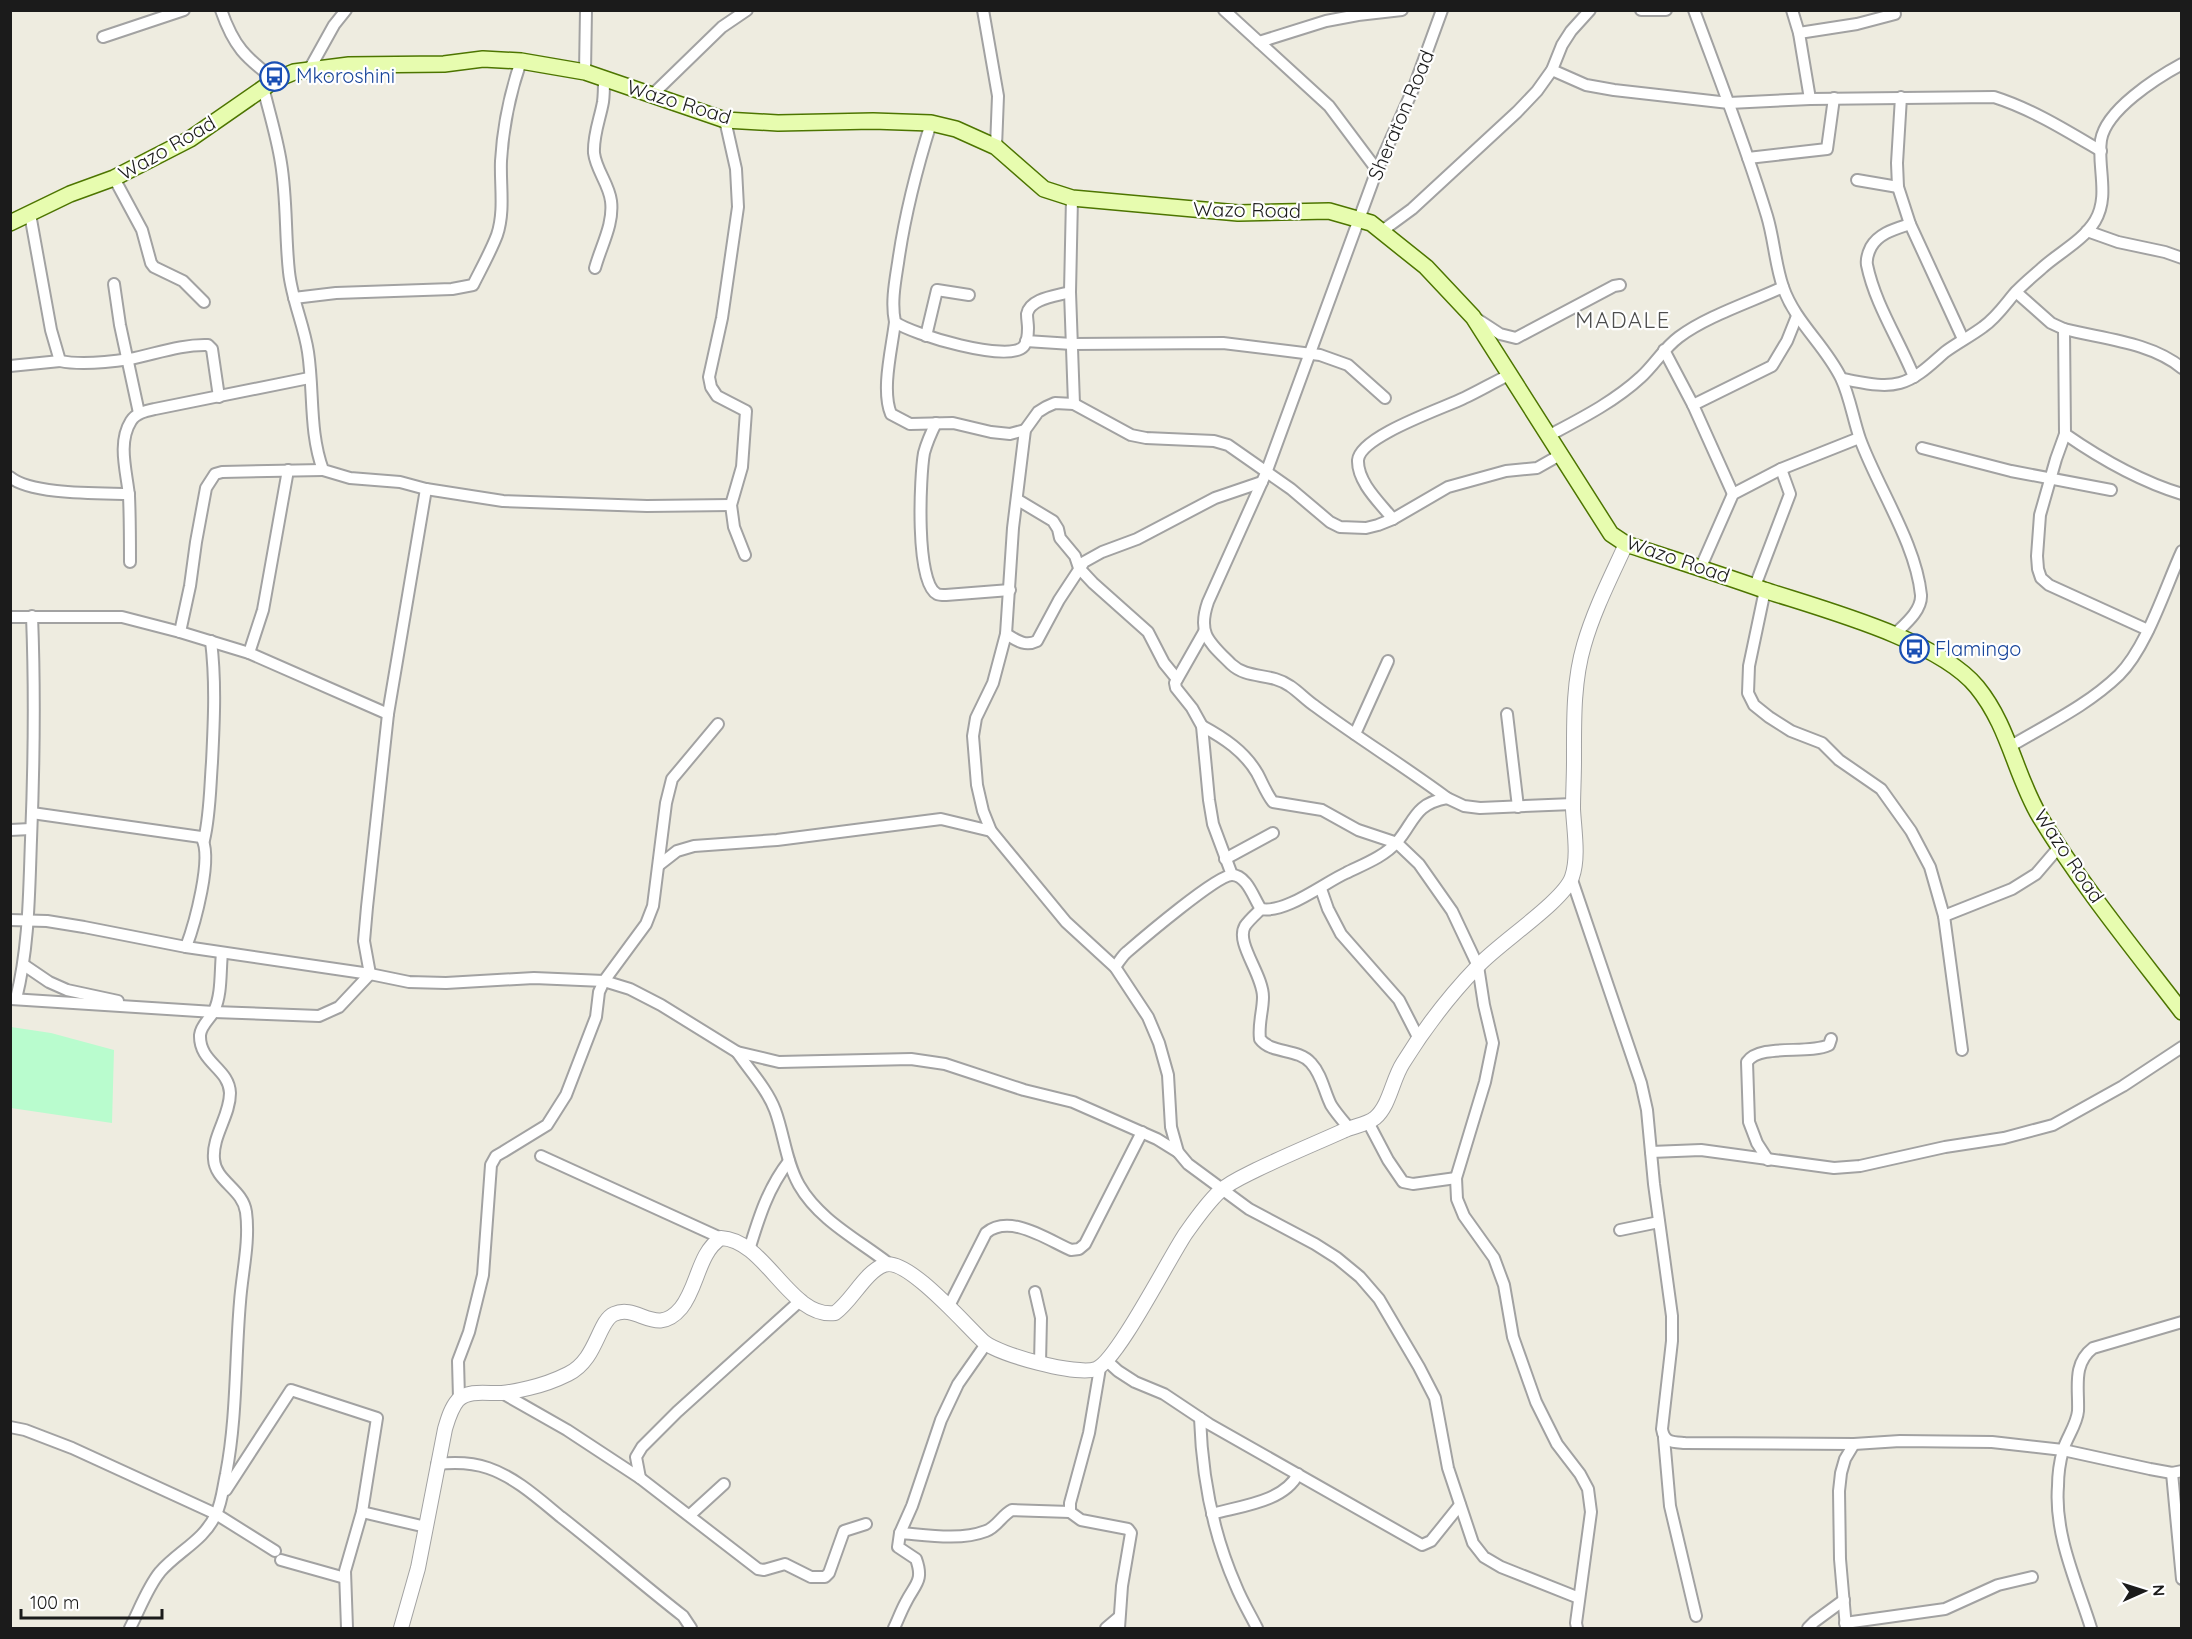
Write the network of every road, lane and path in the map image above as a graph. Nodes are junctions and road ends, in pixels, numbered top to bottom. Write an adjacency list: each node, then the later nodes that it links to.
1 (184, 10): 17 (street)
2 (221, 10): 25 (street)
3 (346, 10): 21 (street)
4 (586, 10): 23 (street)
5 (747, 10): 26 (street)
6 (984, 10): 33 (street)
7 (1224, 10): 18 (street)
8 (1402, 10): 18 (street)
9 (1442, 10): 36 (street, Sheraton Road)
10 (1590, 10): 22 (street)
11 (1641, 10): 12 (street)
12 (1666, 10)
13 (1694, 10): 30 (street)
14 (1792, 10): 16 (street)
15 (1895, 14): 16 (street)
16 (1799, 33): 29 (street)
17 (103, 37)
18 (1259, 42): 36 (street)
19 (521, 61): 21 (main road, Wazo Road); 23 (main road, Wazo Road); 55 (street)
20 (2181, 64): 34 (street)
21 (309, 70): 25 (main road, Wazo Road)
22 (1552, 70): 30 (street); 45 (street)
23 (585, 72): 24 (main road, Wazo Road)
24 (604, 79): 26 (main road, Wazo Road); 48 (street)
25 (269, 84): 37 (main road, Wazo Road); 55 (street)
26 (651, 96): 31 (main road, Wazo Road)
27 (1901, 97): 28 (street); 34 (street); 39 (street)
28 (1834, 98): 29 (street); 35 (street)
29 (1809, 99): 30 (street)
30 (1729, 103): 35 (street)
31 (725, 120): 32 (main road, Wazo Road); 101 (street)
32 (931, 123): 33 (main road, Wazo Road); 59 (street)
33 (996, 147): 40 (main road, Wazo Road)
34 (2101, 151): 46 (street)
35 (1748, 158): 51 (street)
36 (1377, 170): 42 (street, Sheraton Road)
37 (114, 178): 41 (main road, Wazo Road); 56 (street)
38 (1857, 180): 39 (street)
39 (1898, 187): 44 (street)
40 (1072, 198): 42 (main road, Wazo Road); 52 (street)
41 (30, 214): 43 (main road, Wazo Road); 68 (street)
42 (1359, 218): 45 (main road, Wazo Road); 66 (street, Sheraton Road)
43 (10, 223)
44 (1910, 224): 62 (street); 72 (street)
45 (1382, 231): 58 (main road, Wazo Road)
46 (2087, 231): 47 (street); 53 (street)
47 (2181, 258)
48 (595, 268)
49 (114, 285): 67 (street)
50 (1620, 285): 58 (street)
51 (1783, 287): 57 (street); 65 (street)
52 (1070, 292): 63 (street); 64 (street)
53 (2016, 292): 60 (street); 62 (street)
54 (969, 295): 61 (street)
55 (294, 298): 73 (street)
56 (204, 302)
57 (1797, 316): 74 (street); 78 (street)
58 (1473, 317): 71 (main road, Wazo Road)
59 (895, 322): 61 (street); 80 (street)
60 (2064, 329): 70 (street); 83 (street)
61 (926, 336): 63 (street)
62 (1964, 339): 72 (street)
63 (1026, 341): 64 (street)
64 (1072, 344): 66 (street); 77 (street)
65 (1664, 350): 78 (street); 84 (street)
66 (1309, 353): 76 (street); 93 (street, Sheraton Road)
67 (128, 359): 68 (street); 75 (street); 79 (street)
68 (60, 361): 69 (street)
69 (10, 366)
70 (2181, 368)
71 (1509, 375): 84 (main road, Wazo Road); 102 (street)
72 (1914, 377): 74 (street)
73 (309, 378): 75 (street); 90 (street)
74 (1842, 379): 85 (street)
75 (219, 397): 79 (street)
76 (1385, 398)
77 (1074, 404): 81 (street); 93 (street)
78 (1693, 405): 98 (street)
79 (140, 413): 97 (street)
80 (936, 423): 82 (street); 110 (street)
81 (1025, 430): 82 (street); 86 (street)
82 (1010, 434): 86 (street)
83 (2065, 434): 94 (street); 99 (street)
84 (1548, 436): 88 (main road, Wazo Road)
85 (1860, 438): 89 (street); 117 (street)
86 (1023, 447): 100 (street)
87 (1922, 448): 94 (street)
88 (1560, 455): 102 (street); 103 (main road, Wazo Road)
89 (1781, 469): 98 (street); 109 (street)
90 (323, 470): 91 (street); 95 (street)
91 (288, 471): 114 (street); 119 (street)
92 (10, 477): 97 (street)
93 (1264, 477): 102 (street); 107 (street); 115 (street, Sheraton Road)
94 (2050, 479): 96 (street); 113 (street)
95 (426, 489): 101 (street); 122 (street)
96 (2111, 490)
97 (129, 494): 106 (street)
98 (1733, 494): 108 (street)
99 (2181, 494)
100 (1018, 500): 107 (street); 110 (street)
101 (731, 505): 105 (street)
102 (1393, 519)
103 (1626, 544): 108 (main road, Wazo Road); 129 (street)
104 (2181, 551): 113 (street)
105 (745, 555)
106 (130, 562)
107 (1082, 565): 116 (street); 121 (street)
108 (1700, 569): 109 (main road, Wazo Road)
109 (1760, 588): 117 (main road, Wazo Road); 145 (street)
110 (1010, 590): 116 (street)
111 (32, 616): 112 (street); 114 (street); 131 (street)
112 (10, 617)
113 (2148, 630): 127 (street)
114 (180, 632): 118 (street)
115 (1204, 632): 121 (street); 126 (street)
116 (1006, 634): 134 (street)
117 (1894, 635): 127 (main road, Wazo Road)
118 (211, 641): 119 (street); 136 (street)
119 (249, 653): 122 (street)
120 (1388, 661): 126 (street)
121 (1177, 679): 125 (street)
122 (388, 714): 153 (street)
123 (1507, 714): 130 (street)
124 (717, 724): 140 (street)
125 (1202, 726): 137 (street); 139 (street)
126 (1355, 734): 128 (street)
127 (2011, 746): 138 (main road, Wazo Road)
128 (1447, 798): 130 (street); 137 (street)
129 (1573, 804): 130 (street); 142 (street)
130 (1518, 807)
131 (32, 813): 133 (street); 136 (street)
132 (10, 830): 133 (street)
133 (31, 830): 147 (street)
134 (991, 831): 140 (street); 152 (street)
135 (1273, 833): 139 (street)
136 (204, 840): 148 (street)
137 (1397, 843): 143 (street); 151 (street)
138 (2060, 846): 145 (street); 158 (main road, Wazo Road)
139 (1225, 859): 141 (street)
140 (659, 865): 154 (street)
141 (1232, 875): 144 (street); 152 (street)
142 (1572, 880): 151 (street); 168 (street)
143 (1321, 889): 144 (street); 159 (street)
144 (1261, 909): 165 (street)
145 (1944, 916): 162 (street)
146 (10, 920): 147 (street)
147 (28, 920): 148 (street); 150 (street)
148 (186, 947): 149 (street)
149 (222, 953): 153 (street); 157 (street)
150 (24, 965): 155 (street); 156 (street)
151 (1478, 966): 159 (street); 172 (street)
152 (1115, 967): 167 (street)
153 (369, 974): 154 (street); 157 (street)
154 (604, 981): 163 (street); 187 (street)
155 (14, 999): 156 (street)
156 (144, 1007): 157 (street)
157 (214, 1012): 198 (street)
158 (2181, 1012)
159 (1419, 1039): 164 (street)
160 (1831, 1039): 170 (street)
161 (2181, 1047): 170 (street)
162 (1962, 1050)
163 (737, 1052): 166 (street); 171 (street)
164 (1368, 1122): 165 (street); 172 (street)
165 (1349, 1128): 173 (street)
166 (1142, 1132): 167 (street); 181 (street)
167 (1178, 1152): 173 (street)
168 (1651, 1152): 170 (street); 174 (street)
169 (541, 1156): 176 (street)
170 (1768, 1160)
171 (789, 1161): 177 (street); 178 (street)
172 (1456, 1178): 211 (street)
173 (1222, 1189): 185 (street); 199 (street)
174 (1659, 1222): 175 (street); 190 (street)
175 (1620, 1230)
176 (721, 1238): 177 (street); 186 (street)
177 (749, 1250): 180 (street)
178 (888, 1263): 180 (street); 181 (street)
179 (1035, 1292): 184 (street)
180 (801, 1300): 196 (street)
181 (949, 1306): 183 (street)
182 (2181, 1322): 192 (street)
183 (987, 1344): 184 (street); 207 (street)
184 (1040, 1363): 185 (street)
185 (1104, 1364): 188 (street); 201 (street)
186 (502, 1393): 187 (street); 196 (street)
187 (459, 1398): 193 (street)
188 (1200, 1418): 195 (street); 203 (street)
189 (10, 1427): 202 (street)
190 (1664, 1438): 191 (street); 213 (street)
191 (1854, 1444): 192 (street); 212 (street)
192 (2063, 1450): 194 (street); 225 (street)
193 (437, 1464): 206 (street); 219 (street)
194 (2177, 1472): 210 (street)
195 (1298, 1474): 199 (street); 203 (street)
196 (640, 1478): 204 (street)
197 (724, 1484): 204 (street)
198 (221, 1497): 200 (street); 202 (street)
199 (1460, 1505): 211 (street)
200 (362, 1512): 206 (street); 209 (street)
201 (1070, 1512): 207 (street); 214 (street)
202 (216, 1514): 209 (street); 216 (street)
203 (1212, 1514): 222 (street)
204 (690, 1515): 205 (street)
205 (866, 1524)
206 (426, 1527): 218 (street)
207 (900, 1533): 220 (street)
208 (2032, 1577): 215 (street)
209 (345, 1578): 217 (street)
210 (2181, 1579)
211 (1579, 1598): 223 (street)
212 (1844, 1600): 215 (street); 224 (street)
213 (1696, 1616)
214 (1119, 1623): 221 (street)
215 (1846, 1626)
216 (130, 1629)
217 (347, 1629)
218 (400, 1629)
219 (691, 1629)
220 (894, 1629)
221 (1106, 1629)
222 (1257, 1629)
223 (1577, 1629)
224 (1808, 1629)
225 (2091, 1629)

